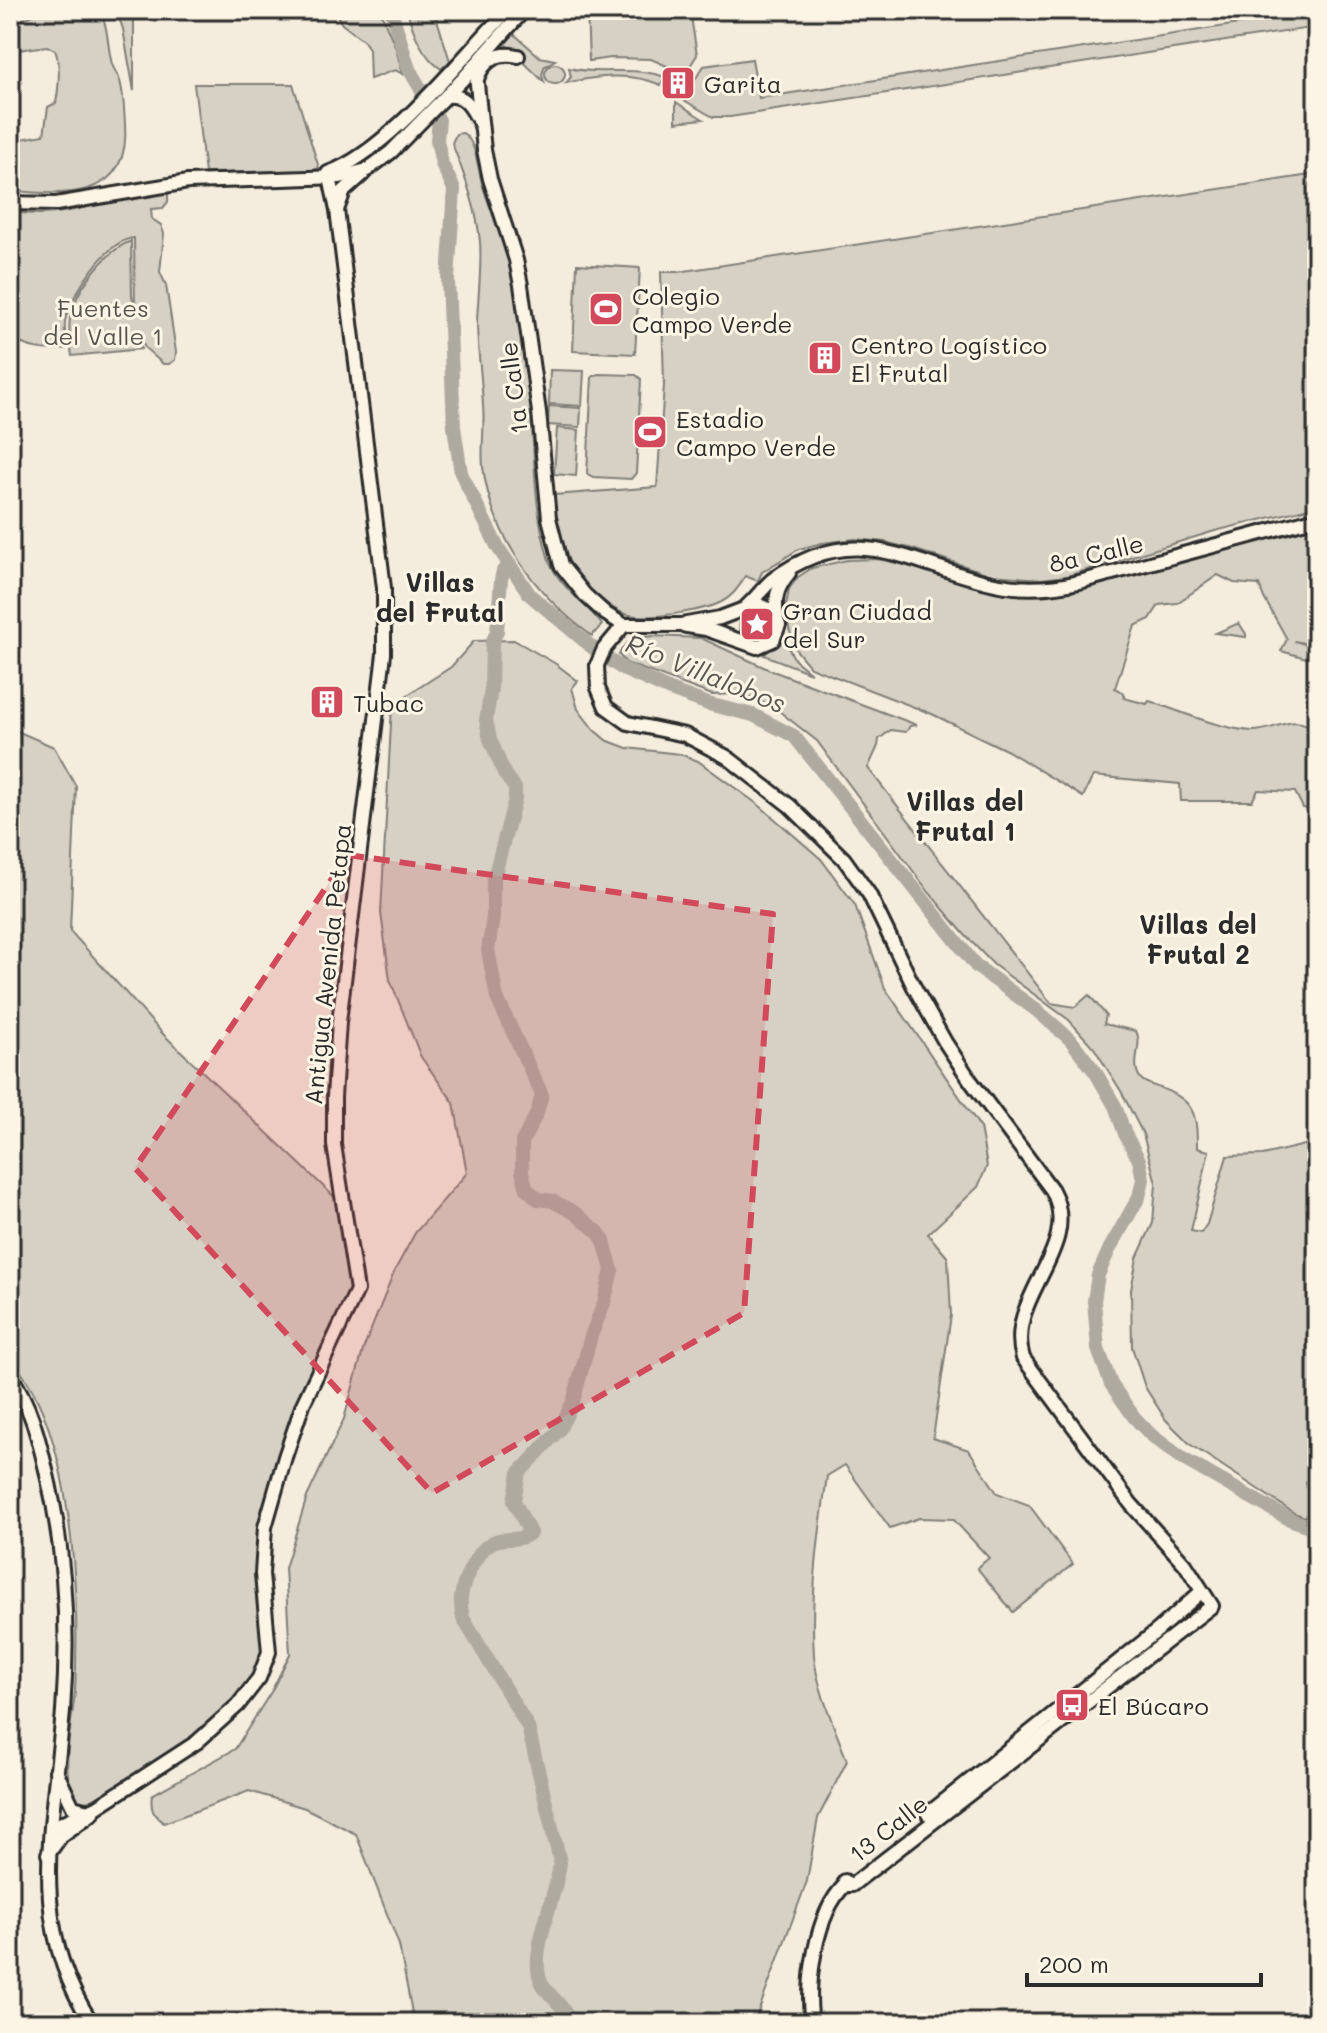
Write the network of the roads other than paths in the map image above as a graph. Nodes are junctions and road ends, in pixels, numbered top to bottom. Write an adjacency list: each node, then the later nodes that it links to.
1 (508, 10): 3 (main road)
2 (524, 10): 6 (main road)
3 (485, 34): 5 (main road); 6 (main road)
4 (518, 56): 7 (main road)
5 (462, 59): 6 (main road); 11 (main road)
6 (475, 65): 7 (main road, 1a Calle); 8 (main road)
7 (477, 79): 9 (main road, 1a Calle)
8 (446, 96): 9 (main road); 10 (main road)
9 (481, 125): 19 (main road, 1a Calle)
10 (378, 163): 11 (main road); 13 (main road)
11 (330, 175): 12 (main road); 13 (main road, Antigua Avenida Petapa)
12 (10, 203)
13 (337, 210): 24 (main road, Antigua Avenida Petapa)
14 (1317, 518): 15 (main road, 8a Calle)
15 (793, 568): 16 (main road, 8a Calle); 17 (main road)
16 (744, 609): 17 (main road); 18 (main road); 20 (main road)
17 (777, 617): 20 (main road)
18 (681, 625): 19 (main road); 20 (main road)
19 (621, 630): 22 (main road)
20 (744, 642)
21 (10, 1375): 23 (main road)
22 (1201, 1592): 27 (main road, 13 Calle); 27 (main road, 13 Calle)
23 (56, 1771): 24 (main road); 25 (main road)
24 (93, 1809): 25 (main road, Antigua Avenida Petapa); 26 (main road, Antigua Avenida Petapa)
25 (51, 1828): 26 (main road)
26 (48, 1855): 28 (main road)
27 (845, 1885): 29 (main road)
28 (92, 2023)
29 (812, 2023)

